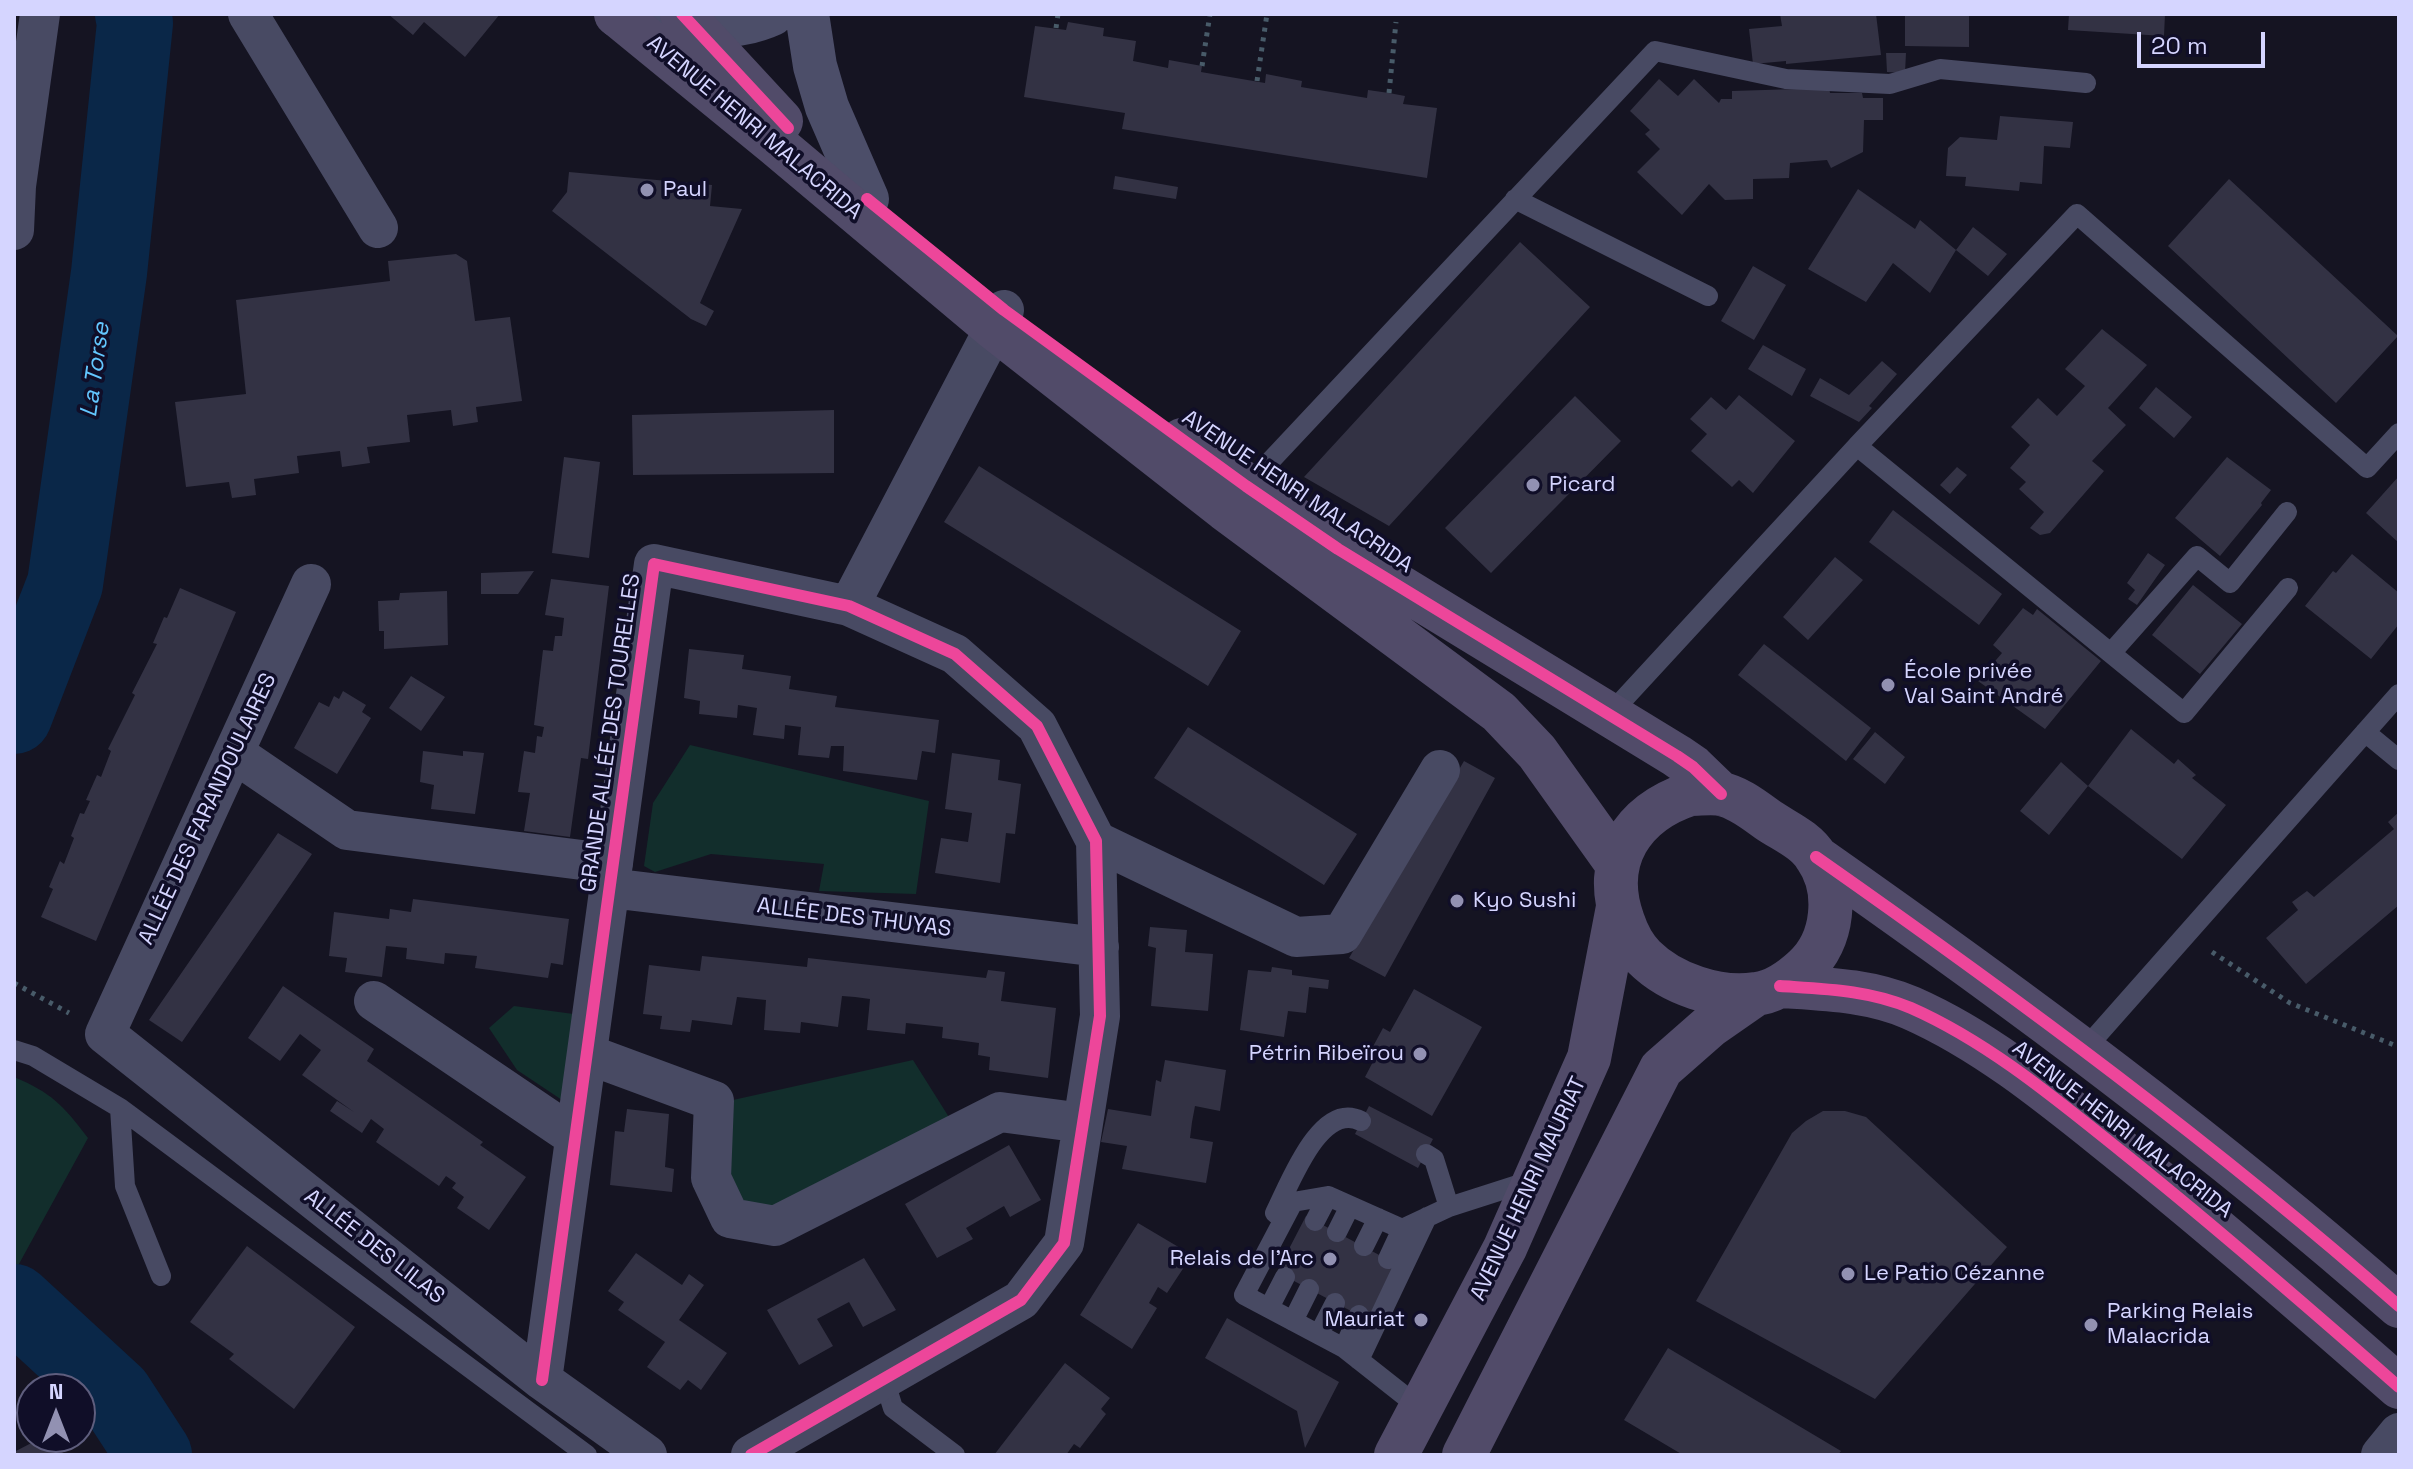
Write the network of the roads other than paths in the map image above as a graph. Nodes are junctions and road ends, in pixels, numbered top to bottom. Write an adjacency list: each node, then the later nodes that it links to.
1 (40, 14): 7 (street)
2 (248, 14): 11 (street)
3 (616, 14): 6 (street); 14 (main road, AVENUE HENRI MALACRIDA)
4 (772, 14): 6 (street)
5 (807, 14): 9 (street)
6 (687, 20): 9 (main road, AVENUE HENRI MALACRIDA)
7 (23, 78): 12 (street)
8 (2086, 83): 10 (lane)
9 (867, 199): 14 (main road, AVENUE HENRI MALACRIDA)
10 (1515, 199): 13 (lane); 17 (lane)
11 (378, 228)
12 (14, 230)
13 (1708, 296)
14 (999, 319): 17 (main road, AVENUE HENRI MALACRIDA); 21 (street)
15 (2399, 433): 16 (lane)
16 (1857, 446): 22 (lane); 24 (lane)
17 (1235, 498): 24 (main road, AVENUE HENRI MALACRIDA); 32 (main road, AVENUE HENRI MALACRIDA)
18 (2287, 512): 22 (lane)
19 (311, 584): 26 (street, ALLÉE DES FARANDOULAIRES)
20 (2288, 588): 22 (lane)
21 (849, 606): 30 (street, GRANDE ALLÉE DES TOURELLES); 33 (street, GRANDE ALLÉE DES TOURELLES)
22 (2111, 653)
23 (2399, 694): 25 (lane)
24 (1609, 715): 29 (main road, AVENUE HENRI MALACRIDA)
25 (2365, 732): 27 (lane); 40 (lane)
26 (234, 753): 33 (street, ALLÉE DES THUYAS); 38 (street, ALLÉE DES FARANDOULAIRES)
27 (2399, 760)
28 (1440, 770): 30 (street)
29 (1721, 794): 31 (main road); 32 (main road)
30 (1096, 841): 35 (street, GRANDE ALLÉE DES TOURELLES)
31 (1816, 857): 36 (main road); 40 (main road, AVENUE HENRI MALACRIDA)
32 (1617, 864): 34 (main road)
33 (611, 876): 35 (street, ALLÉE DES THUYAS); 41 (street, GRANDE ALLÉE DES TOURELLES)
34 (1618, 907): 36 (main road); 47 (main road, AVENUE HENRI MAURIAT)
35 (1099, 947): 44 (street, GRANDE ALLÉE DES TOURELLES)
36 (1768, 990): 71 (main road, AVENUE HENRI MALACRIDA); 79 (main road)
37 (374, 1001): 45 (street)
38 (105, 1034): 70 (street, ALLÉE DES LILAS)
39 (14, 1050): 42 (lane, ALLÉE DES LILAS)
40 (2084, 1050): 63 (main road, AVENUE HENRI MALACRIDA)
41 (587, 1054): 44 (street); 45 (street, GRANDE ALLÉE DES TOURELLES)
42 (120, 1108): 58 (lane); 74 (lane, ALLÉE DES LILAS)
43 (1361, 1121): 61 (lane)
44 (1083, 1123): 69 (street, GRANDE ALLÉE DES TOURELLES)
45 (575, 1137): 70 (street, GRANDE ALLÉE DES TOURELLES)
46 (1426, 1154): 50 (lane)
47 (1536, 1178): 50 (lane); 72 (main road, AVENUE HENRI MAURIAT)
48 (1328, 1196): 49 (lane); 53 (lane); 61 (lane)
49 (1350, 1206): 52 (lane); 55 (lane)
50 (1449, 1207): 51 (lane)
51 (1427, 1217): 54 (lane); 68 (lane)
52 (1378, 1218): 54 (lane); 56 (lane)
53 (1315, 1221)
54 (1402, 1229): 57 (lane)
55 (1337, 1232)
56 (1364, 1246)
57 (1388, 1259)
58 (161, 1276)
59 (1285, 1277): 64 (lane)
60 (1309, 1289): 66 (lane)
61 (1244, 1295): 64 (lane)
62 (1335, 1303): 67 (lane)
63 (2399, 1306)
64 (1269, 1308): 66 (lane)
65 (1359, 1315): 68 (lane)
66 (1293, 1321): 67 (lane)
67 (1319, 1334): 68 (lane)
68 (1351, 1354): 72 (lane)
69 (884, 1379): 76 (street, GRANDE ALLÉE DES TOURELLES); 77 (lane)
70 (542, 1380): 75 (street, ALLÉE DES LILAS)
71 (2399, 1387)
72 (1420, 1408): 78 (main road, AVENUE HENRI MAURIAT)
73 (2399, 1433): 80 (street)
74 (587, 1455)
75 (647, 1455)
76 (751, 1455)
77 (955, 1455)
78 (1396, 1455)
79 (1464, 1455)
80 (2381, 1455)

